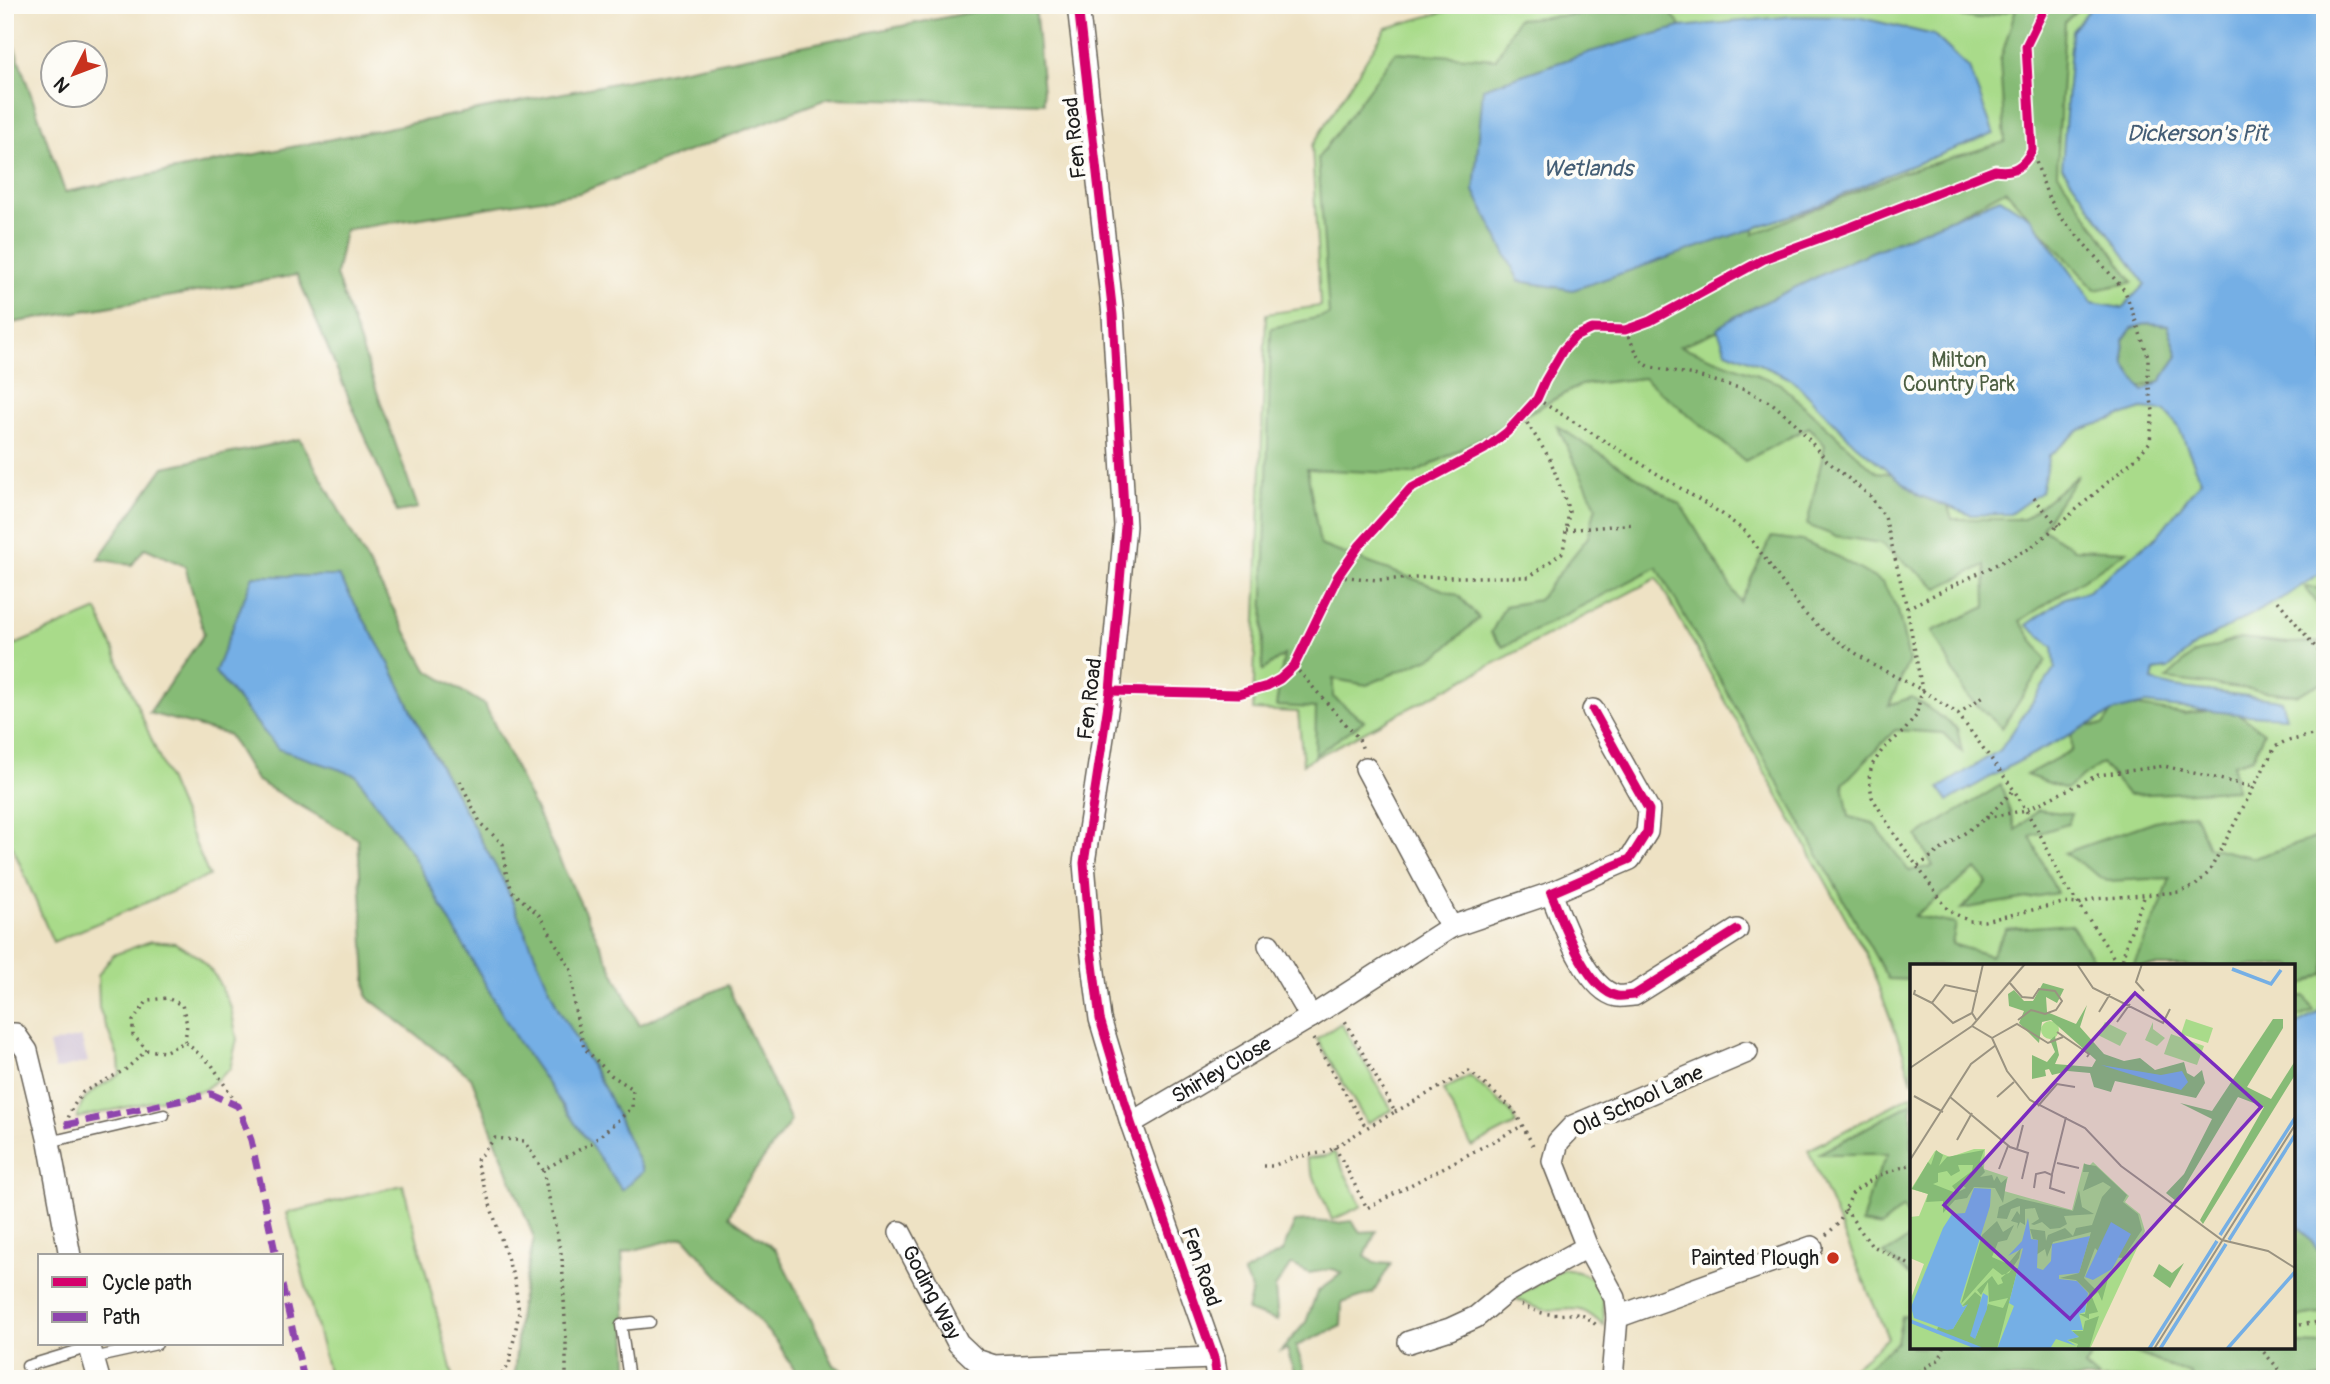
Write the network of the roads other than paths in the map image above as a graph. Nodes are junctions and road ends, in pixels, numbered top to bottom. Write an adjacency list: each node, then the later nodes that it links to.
1 (1078, 5): 12 (street, Fen Road)
2 (1593, 710): 4 (street, Shirley Close)
3 (1366, 768): 5 (street)
4 (1551, 893): 5 (street, Shirley Close); 6 (street)
5 (1451, 927): 8 (street, Shirley Close)
6 (1737, 930)
7 (1269, 945): 8 (street)
8 (1307, 1020): 12 (street, Shirley Close)
9 (5, 1034): 13 (street)
10 (1747, 1052): 15 (street, Old School Lane)
11 (164, 1115): 13 (lane)
12 (1132, 1123): 24 (street, Fen Road)
13 (49, 1142): 17 (street)
14 (900, 1233): 24 (street, Goding Way)
15 (1587, 1247): 18 (street); 20 (street)
16 (1812, 1247): 18 (street)
17 (70, 1254)
18 (1617, 1317): 27 (street)
19 (650, 1322): 26 (lane)
20 (1409, 1342)
21 (131, 1346): 22 (lane)
22 (91, 1349): 23 (lane); 25 (street)
23 (27, 1366)
24 (1215, 1368)
25 (99, 1379)
26 (629, 1379)
27 (1612, 1379)

